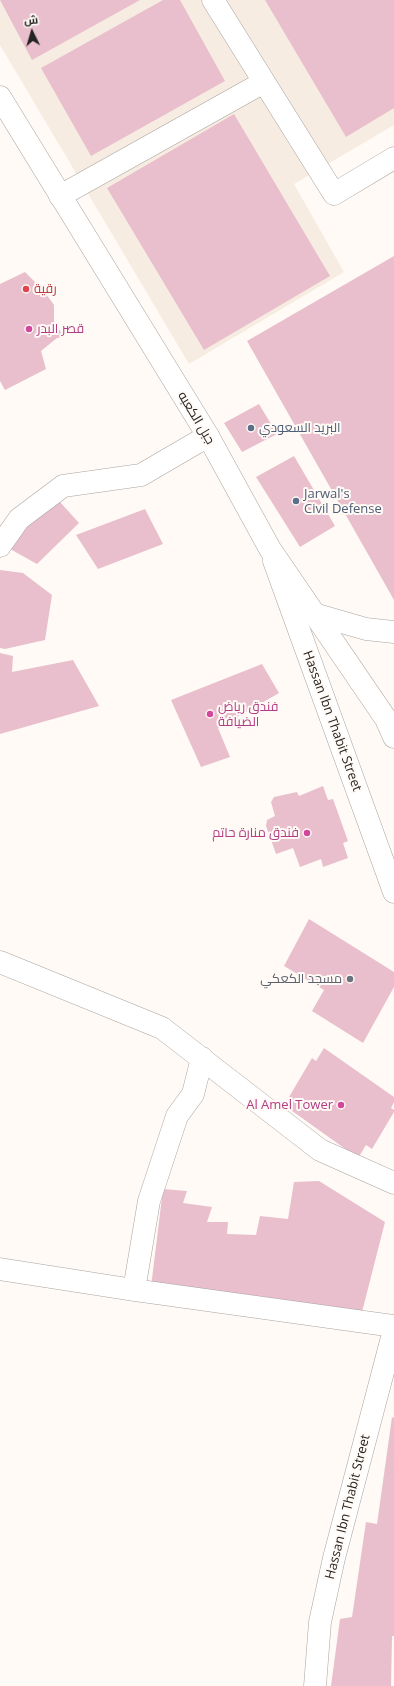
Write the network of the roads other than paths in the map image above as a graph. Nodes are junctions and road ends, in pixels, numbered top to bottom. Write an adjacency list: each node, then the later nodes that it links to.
1 (213, 0): 2 (main road)
2 (264, 82): 4 (main road); 5 (main road)
3 (0, 97): 5 (main road, جبل الكعبه)
4 (394, 158)
5 (60, 196): 6 (main road, جبل الكعبه)
6 (208, 436): 7 (main road); 8 (main road, جبل الكعبه)
7 (0, 546)
8 (270, 549): 9 (main road, جبل الكعبه); 12 (main road, Hassan Ibn Thabit Street)
9 (314, 614): 10 (main road); 11 (main road, جبل الكعبه)
10 (394, 632)
11 (391, 722)
12 (394, 892)
13 (0, 962): 14 (main road)
14 (202, 1058): 15 (main road); 17 (main road)
15 (394, 1183)
16 (0, 1269): 17 (main road)
17 (134, 1290): 18 (main road)
18 (394, 1326)
19 (394, 1330): 20 (main road, Hassan Ibn Thabit Street)
20 (315, 1686)

